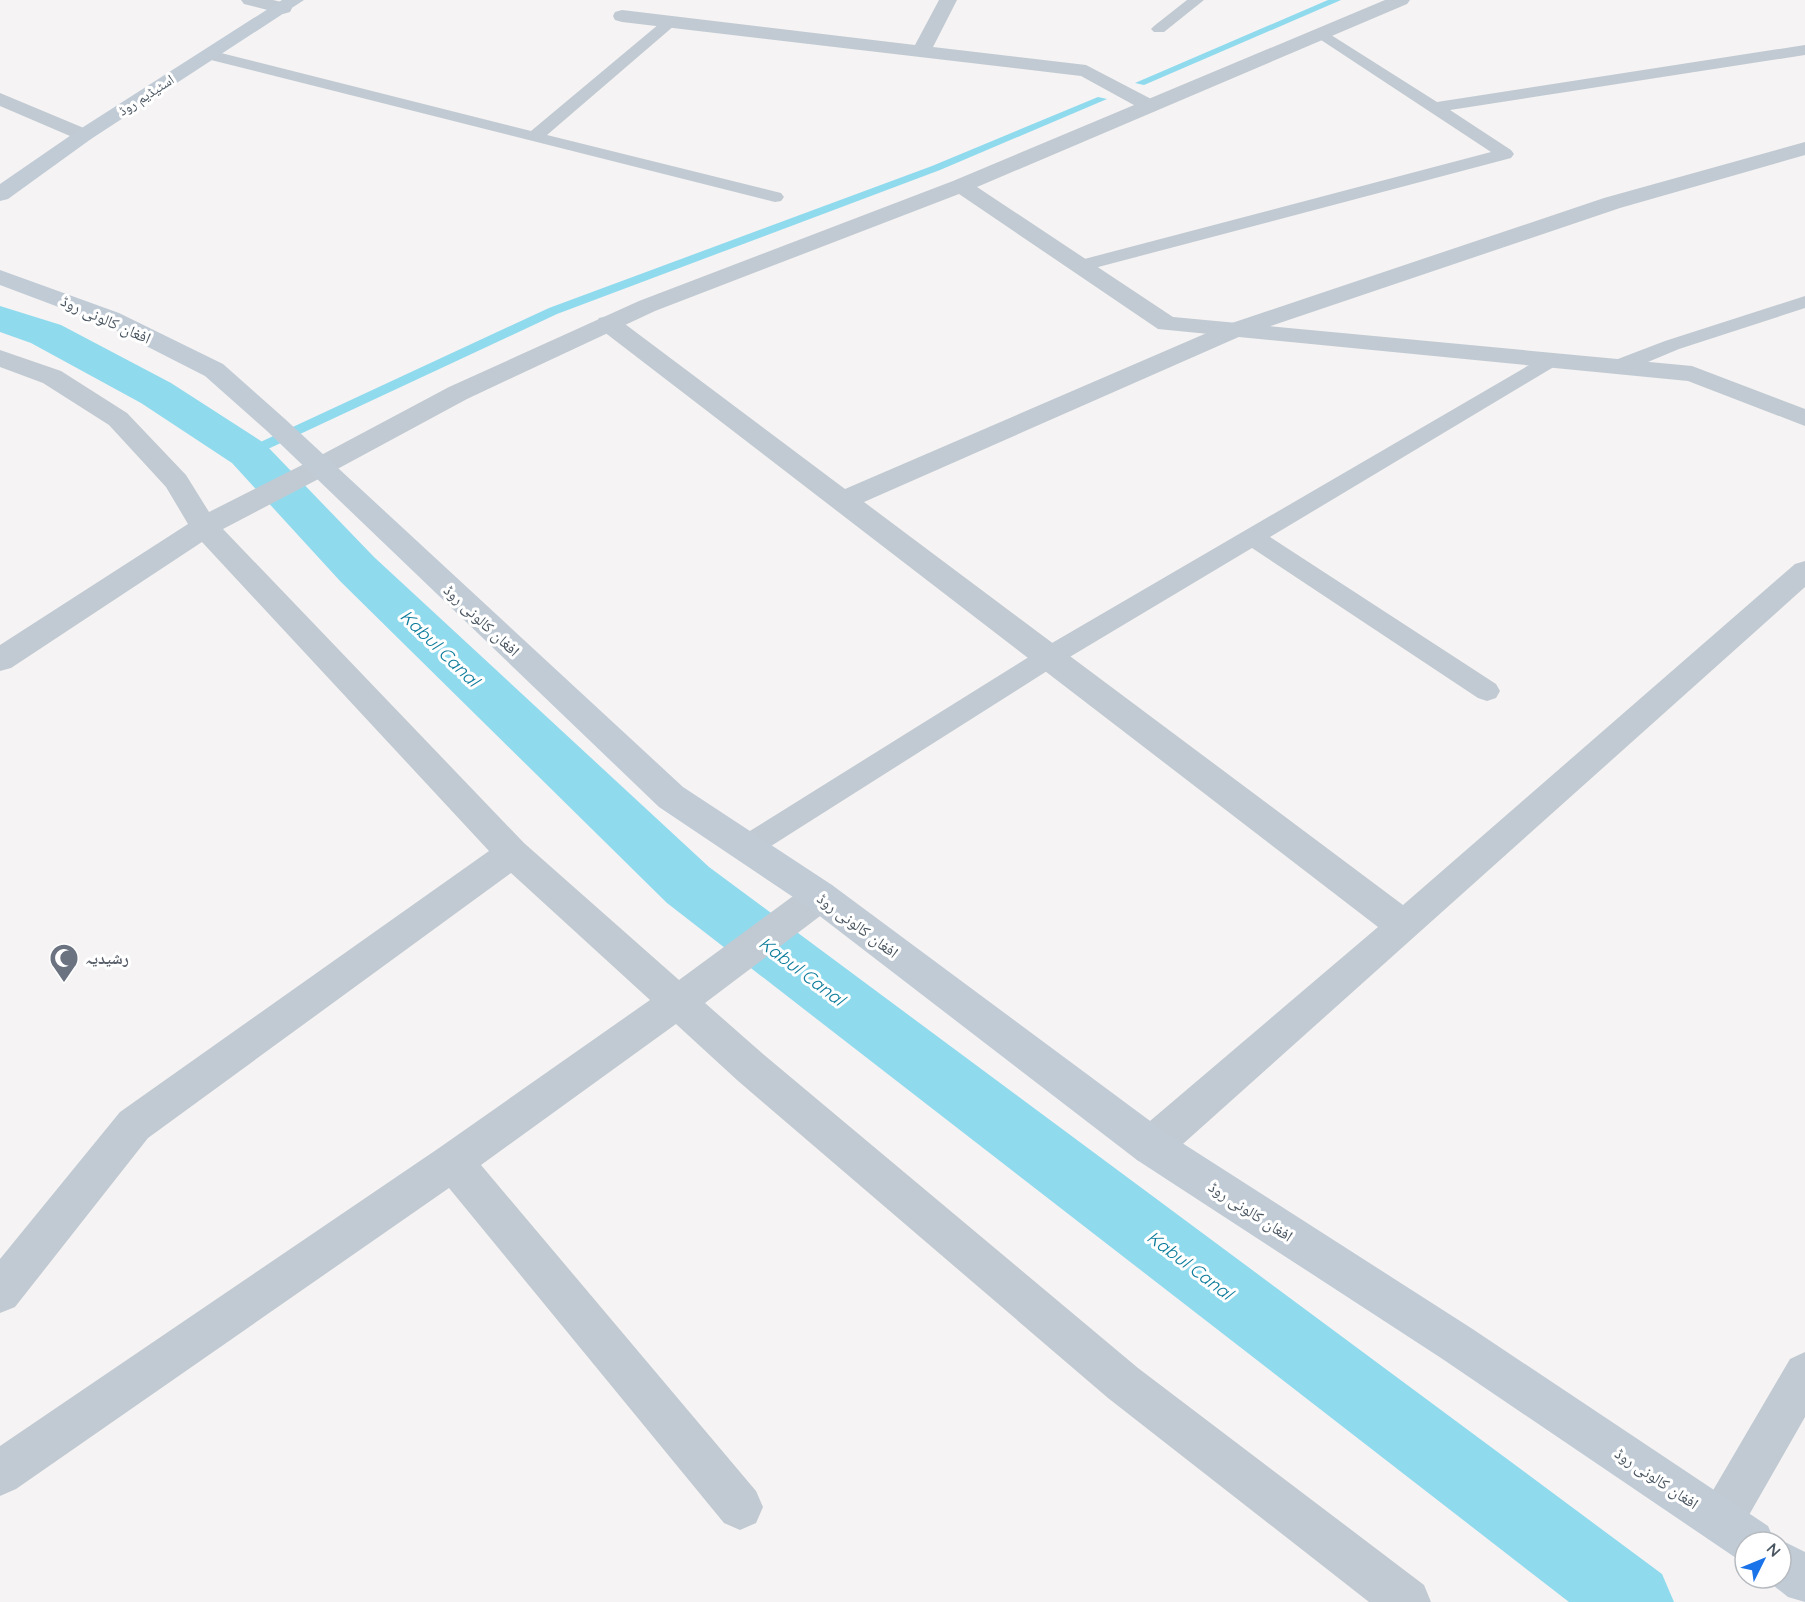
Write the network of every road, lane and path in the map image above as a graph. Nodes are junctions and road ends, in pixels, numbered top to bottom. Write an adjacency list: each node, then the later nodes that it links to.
1 (250, 0): 6 (street)
2 (635, 0): 7 (street)
3 (948, 0): 11 (street)
4 (1196, 0): 8 (lane)
5 (1401, 0): 9 (street)
6 (289, 4): 12 (main road, اسٹیڈیم روڈ)
7 (670, 22): 11 (street); 17 (lane)
8 (1159, 29)
9 (1320, 33): 14 (street); 15 (lane)
10 (1805, 50): 15 (lane)
11 (921, 52): 14 (street)
12 (209, 55): 16 (main road, اسٹیڈیم روڈ); 17 (lane)
13 (0, 99): 16 (street)
14 (1150, 106): 19 (street)
15 (1433, 108): 22 (lane)
16 (84, 135): 20 (main road, اسٹیڈیم روڈ)
17 (534, 137): 21 (lane)
18 (1805, 148): 26 (street)
19 (961, 186): 22 (street); 25 (street)
20 (0, 194)
21 (775, 197)
22 (1080, 266): 26 (street)
23 (0, 277): 31 (main road, افغان کالونی روڈ)
24 (1805, 302): 29 (lane)
25 (608, 323): 31 (street); 32 (street)
26 (1232, 331): 28 (street); 32 (street)
27 (0, 358): 33 (street)
28 (1550, 361): 29 (street); 34 (lane)
29 (1617, 367): 30 (street)
30 (1805, 418)
31 (310, 469): 33 (street); 39 (main road, افغان کالونی روڈ)
32 (842, 501): 36 (street)
33 (215, 521): 37 (street); 40 (street)
34 (1253, 537): 36 (lane); 38 (lane)
35 (1805, 571): 42 (street)
36 (1049, 657): 39 (lane); 42 (street)
37 (0, 660)
38 (1487, 691)
39 (747, 847): 41 (main road, افغان کالونی روڈ)
40 (512, 853): 43 (street); 46 (street)
41 (814, 901): 43 (street); 44 (main road, افغان کالونی روڈ)
42 (1404, 926): 44 (street)
43 (689, 994): 45 (street); 52 (street)
44 (1151, 1146): 50 (main road, افغان کالونی روڈ)
45 (453, 1162): 48 (street); 49 (street)
46 (0, 1292)
47 (1805, 1374): 51 (street)
48 (0, 1473)
49 (740, 1507)
50 (1735, 1530)
51 (1736, 1530)
52 (1407, 1602)

